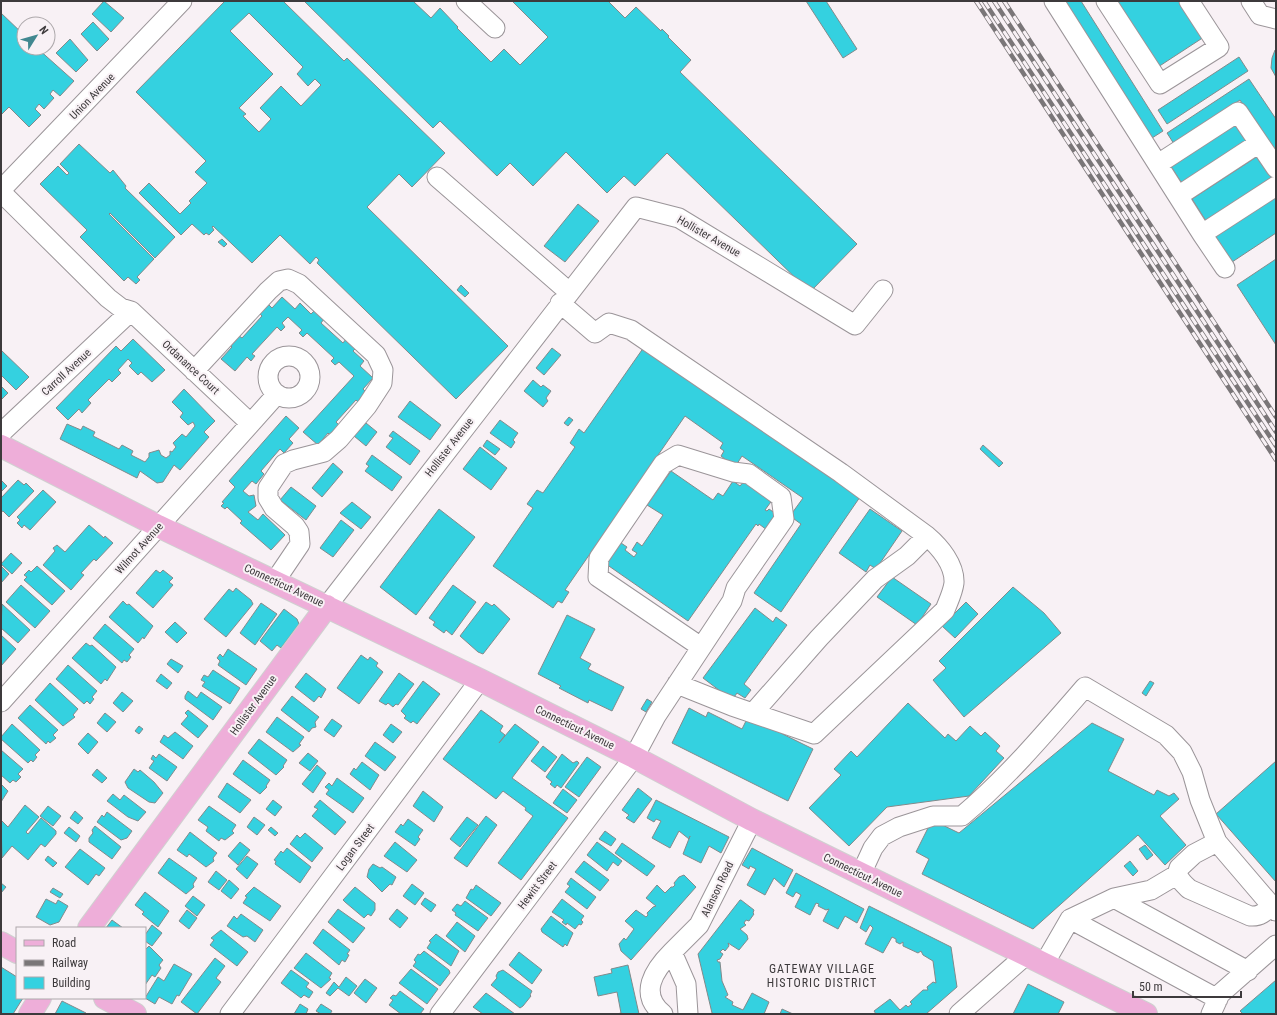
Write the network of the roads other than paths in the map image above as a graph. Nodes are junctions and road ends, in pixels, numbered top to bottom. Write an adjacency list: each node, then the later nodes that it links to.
1 (182, 1): 14 (street, Union Avenue)
2 (466, 1): 8 (street)
3 (1054, 1): 10 (street)
4 (1106, 1): 5 (street)
5 (1189, 1)
6 (1251, 1): 7 (street)
7 (1276, 18)
8 (496, 28)
9 (1259, 143): 10 (street); 11 (street); 15 (street)
10 (1158, 164): 15 (street)
11 (1276, 168)
12 (437, 177): 19 (street)
13 (1276, 186): 16 (street)
14 (1, 191): 20 (street, Ordanance Court)
15 (1178, 196): 16 (street)
16 (1202, 234): 17 (street)
17 (1224, 268)
18 (883, 290): 19 (street, Hollister Avenue)
19 (565, 297): 27 (street); 29 (street, Hollister Avenue)
20 (131, 311): 21 (street, Ordanance Court); 24 (street, Carroll Avenue)
21 (194, 371): 23 (street, Ordanance Court); 28 (street)
22 (277, 394): 23 (street, Wilmot Avenue)
23 (250, 423): 26 (street, Wilmot Avenue)
24 (1, 433)
25 (1, 446): 26 (main road, Connecticut Avenue)
26 (158, 526): 28 (main road, Connecticut Avenue); 33 (street, Wilmot Avenue)
27 (927, 536): 34 (street); 34 (street)
28 (275, 581): 29 (main road, Connecticut Avenue)
29 (327, 606): 31 (main road, Connecticut Avenue); 43 (main road, Hollister Avenue)
30 (701, 647): 30 (street, Hewitt Street); 32 (street, Hewitt Street)
31 (480, 680): 35 (main road, Connecticut Avenue); 55 (street, Logan Street)
32 (677, 684): 34 (street); 35 (street, Hewitt Street)
33 (1, 702)
34 (754, 714)
35 (634, 756): 36 (main road, Connecticut Avenue); 56 (street, Hewitt Street)
36 (752, 820): 38 (main road, Connecticut Avenue); 47 (street, Alanson Road)
37 (1218, 842): 38 (street); 39 (street); 41 (street)
38 (861, 874): 48 (main road, Connecticut Avenue)
39 (1178, 874): 40 (street); 41 (street)
40 (1114, 898): 42 (street); 49 (street)
41 (1274, 908)
42 (1070, 919): 48 (street); 52 (street)
43 (90, 927)
44 (1, 943): 46 (main road)
45 (1276, 945): 49 (street)
46 (16, 951)
47 (672, 952): 57 (street, Alanson Road); 58 (street)
48 (1035, 960): 59 (street); 60 (main road, Connecticut Avenue)
49 (1248, 971): 52 (street)
50 (39, 999): 53 (main road)
51 (107, 999): 54 (main road)
52 (1214, 1006)
53 (30, 1014)
54 (135, 1014)
55 (230, 1014)
56 (440, 1014)
57 (663, 1014)
58 (688, 1014)
59 (959, 1014)
60 (1146, 1014)

